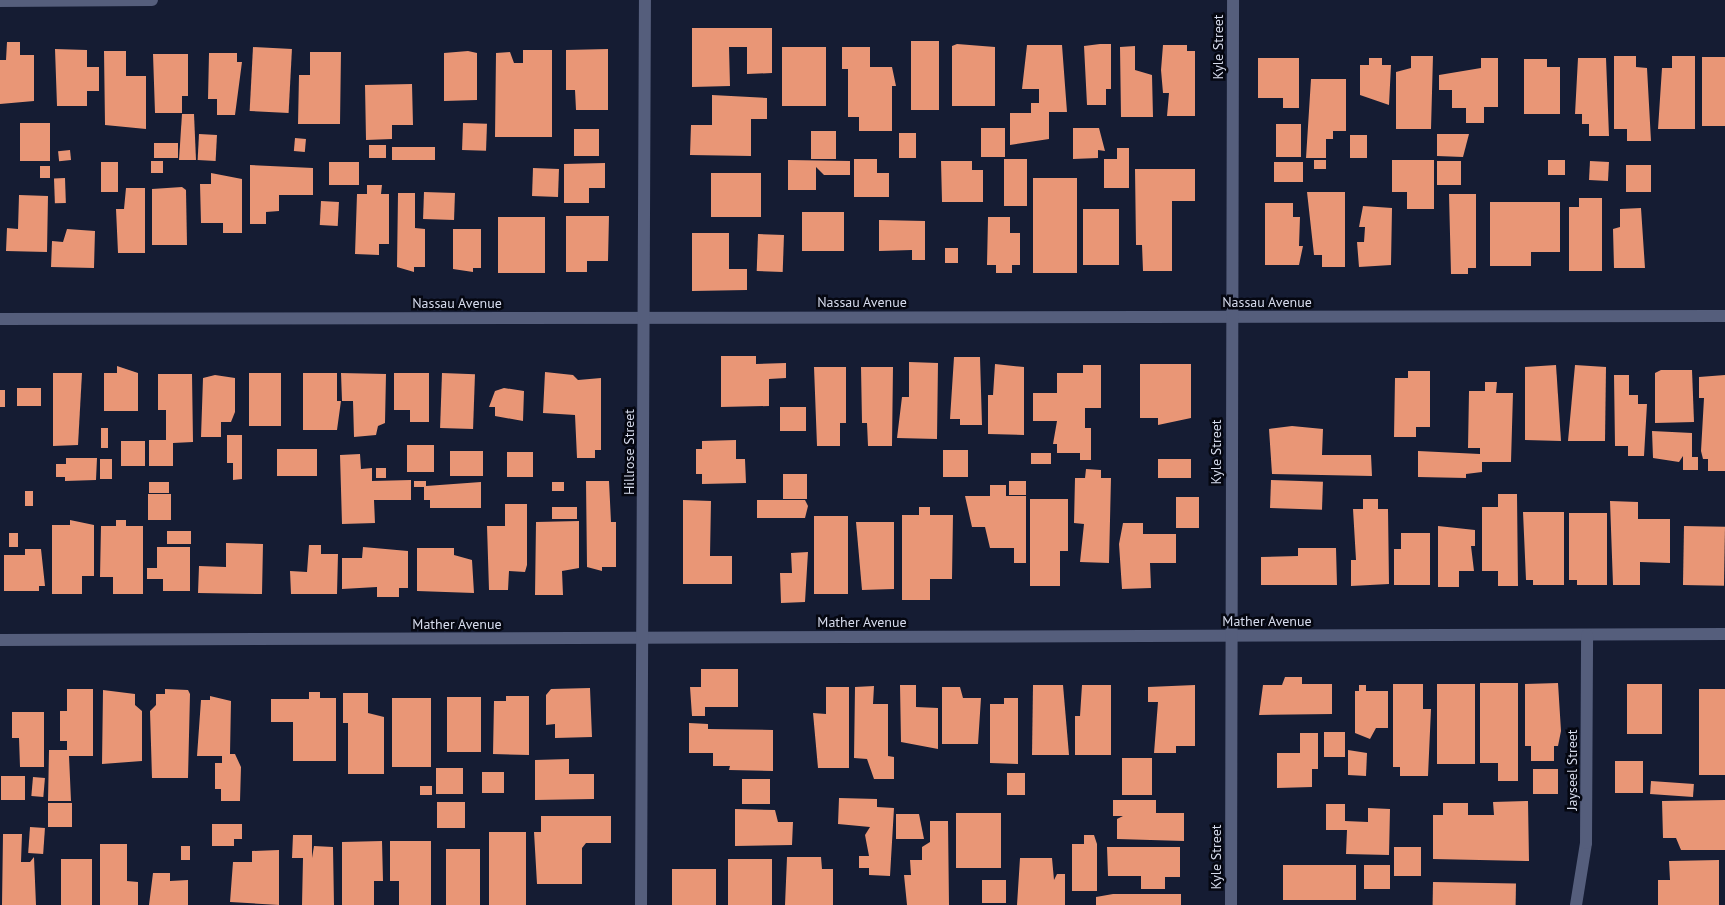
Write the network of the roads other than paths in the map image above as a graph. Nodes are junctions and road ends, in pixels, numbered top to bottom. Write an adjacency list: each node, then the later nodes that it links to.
1 (152, 0): 4 (street)
2 (645, 0): 7 (street, Hillrose Street)
3 (1234, 0): 6 (street, Kyle Street)
4 (0, 1)
5 (1725, 316): 6 (street, Nassau Avenue)
6 (1232, 317): 7 (street, Nassau Avenue); 11 (street, Kyle Street)
7 (645, 318): 8 (street, Nassau Avenue); 12 (street, Hillrose Street)
8 (0, 319)
9 (1725, 634): 10 (street, Mather Avenue)
10 (1588, 635): 11 (street, Mather Avenue); 16 (street, Jayseel Street)
11 (1231, 636): 12 (street, Mather Avenue); 15 (street, Kyle Street)
12 (643, 638): 13 (street, Mather Avenue); 14 (street, Hillrose Street)
13 (0, 640)
14 (641, 905)
15 (1231, 905)
16 (1576, 905)

